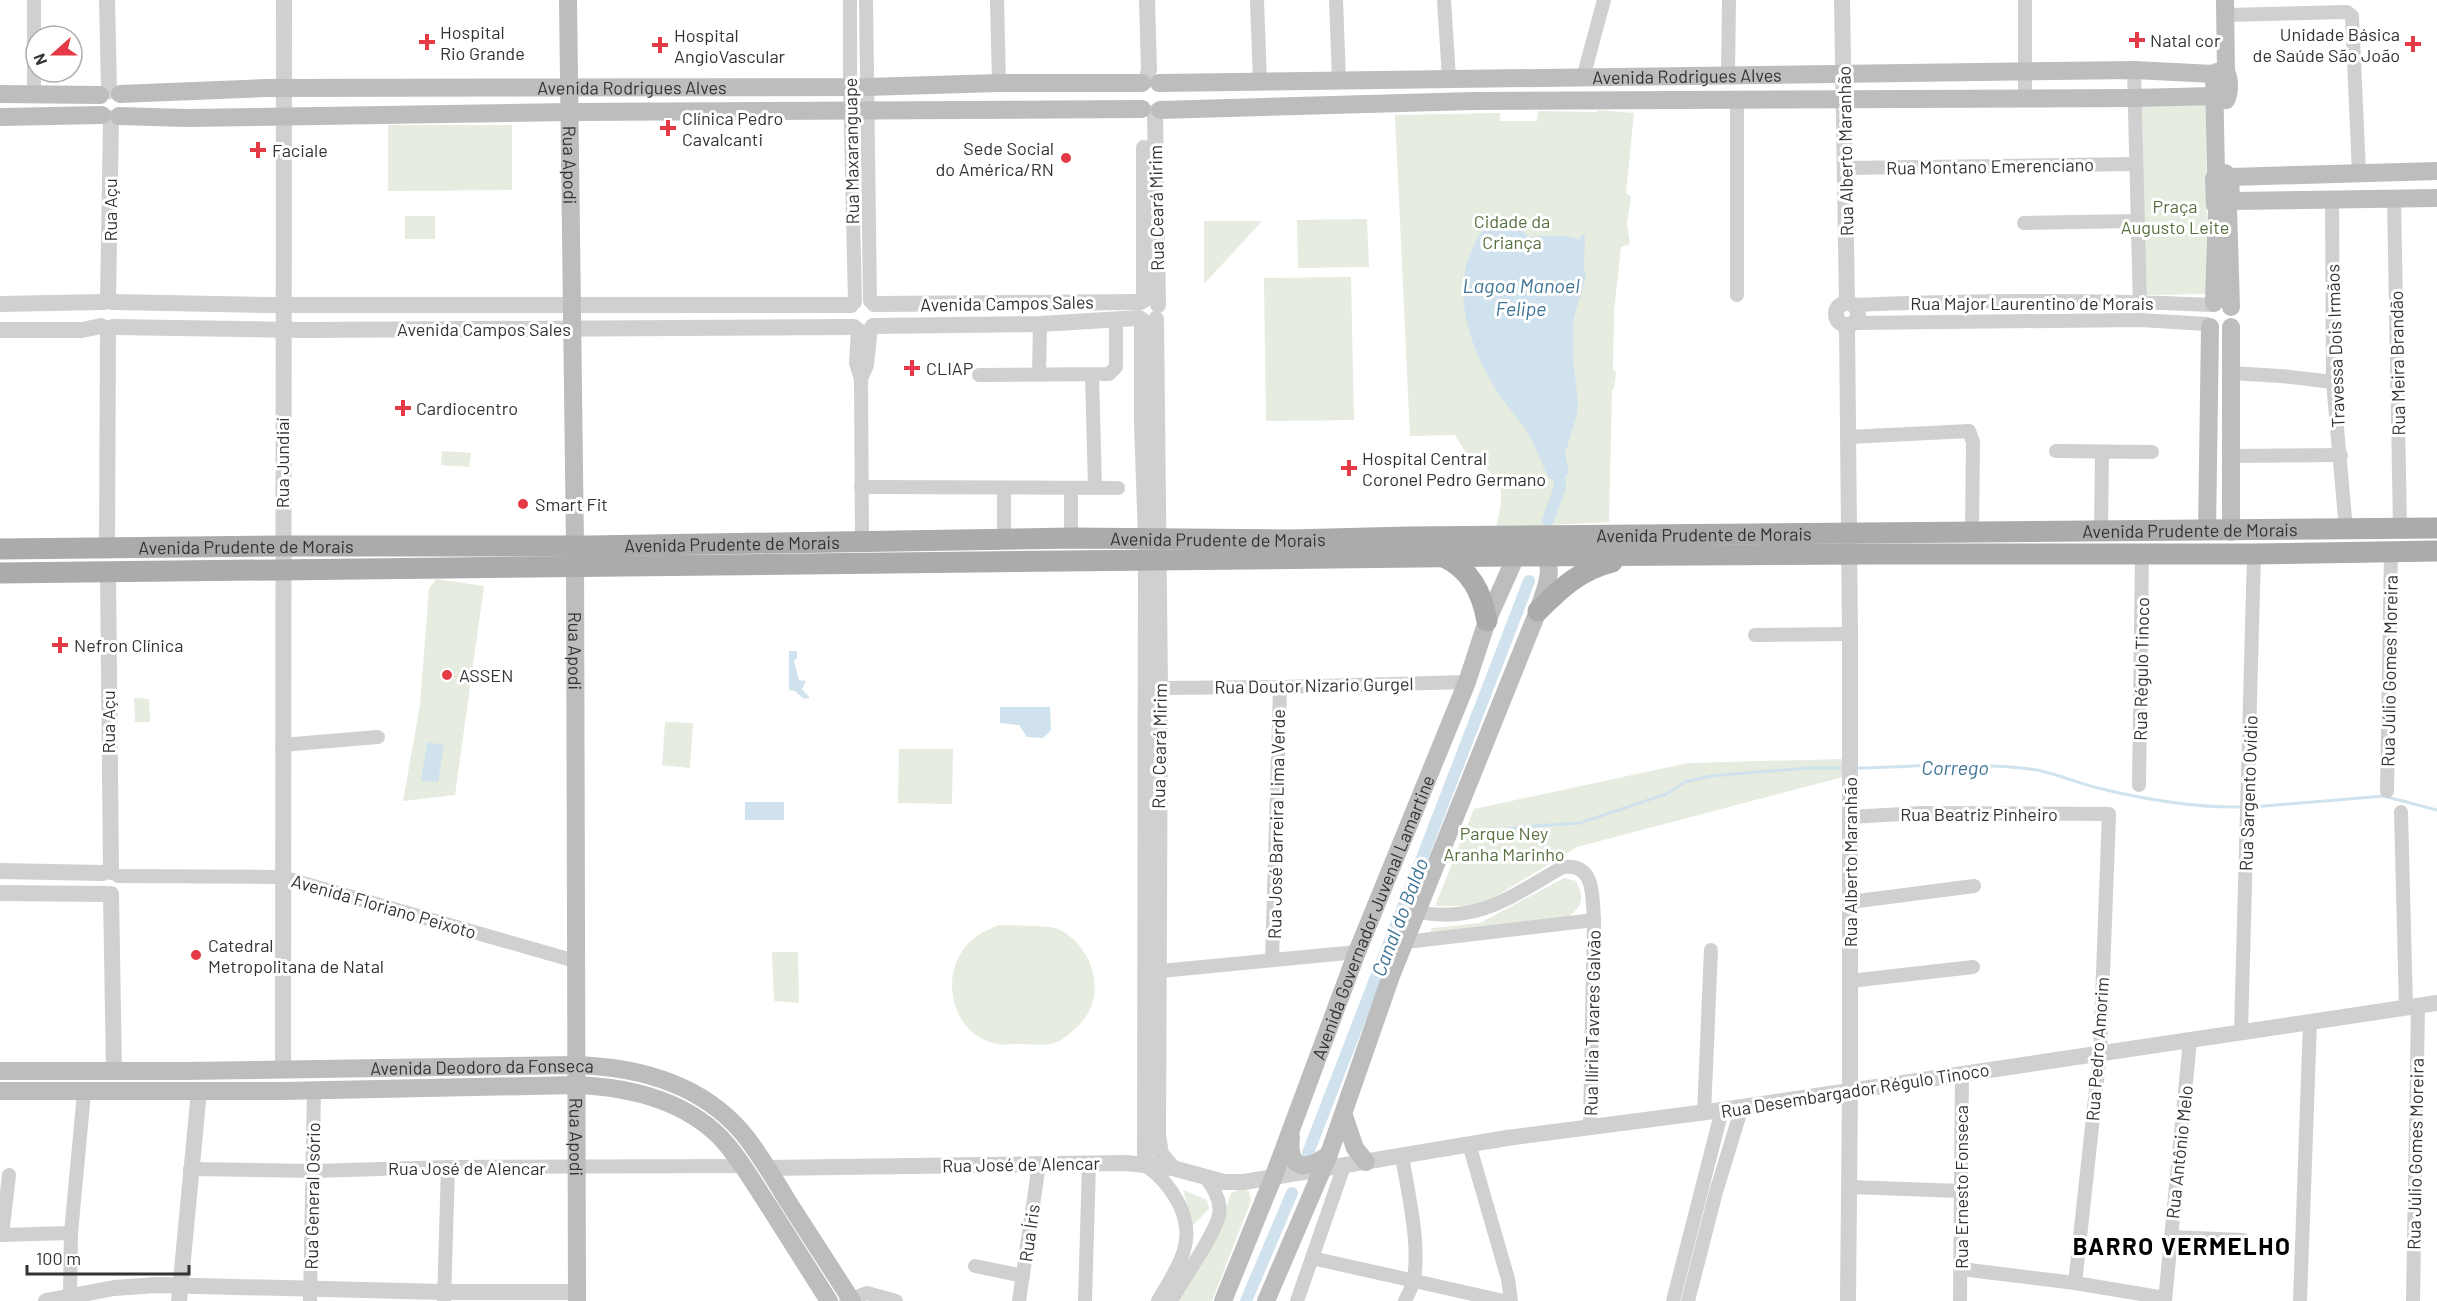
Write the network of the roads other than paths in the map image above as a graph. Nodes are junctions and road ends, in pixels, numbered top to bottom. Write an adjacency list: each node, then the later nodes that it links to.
1 (34, 0): 41 (street)
2 (107, 0): 42 (street)
3 (284, 0): 38 (street, Rua Jundiaí)
4 (568, 0): 33 (main road, Rua Apodi)
5 (850, 0): 37 (street, Rua Maxaranguape)
6 (866, 0): 37 (street, Rua Maxaranguape)
7 (997, 0): 32 (street)
8 (1147, 0): 26 (street)
9 (1257, 0): 30 (street)
10 (1336, 0): 27 (street)
11 (1444, 0): 28 (street)
12 (1604, 0): 24 (street)
13 (1730, 0): 23 (street)
14 (1842, 0): 20 (street, Rua Alberto Maranhão)
15 (2025, 0): 21 (street)
16 (2214, 0): 19 (main road)
17 (2225, 8): 19 (main road); 69 (street)
18 (2134, 70): 19 (main road, Avenida Rodrigues Alves); 21 (main road, Avenida Rodrigues Alves); 45 (street)
19 (2219, 72): 46 (main road)
20 (1844, 74): 21 (main road, Avenida Rodrigues Alves); 22 (main road, Avenida Rodrigues Alves); 47 (street, Rua Alberto Maranhão)
21 (2025, 74): 44 (street)
22 (1769, 76): 23 (main road, Avenida Rodrigues Alves); 49 (main road)
23 (1725, 77): 25 (main road, Avenida Rodrigues Alves); 51 (main road)
24 (1583, 78): 25 (main road, Avenida Rodrigues Alves); 29 (main road, Avenida Rodrigues Alves)
25 (1605, 78): 48 (main road)
26 (1150, 79): 30 (main road, Avenida Rodrigues Alves); 32 (main road, Avenida Rodrigues Alves); 55 (main road); 55 (main road)
27 (1339, 79): 28 (main road, Avenida Rodrigues Alves); 30 (main road, Avenida Rodrigues Alves)
28 (1449, 79): 29 (main road, Avenida Rodrigues Alves)
29 (1471, 79): 50 (main road)
30 (1265, 82): 52 (main road)
31 (980, 83): 32 (main road, Avenida Rodrigues Alves); 37 (main road, Avenida Rodrigues Alves); 53 (main road)
32 (999, 83): 54 (main road)
33 (569, 86): 34 (main road, Avenida Rodrigues Alves); 36 (main road, Avenida Rodrigues Alves); 58 (main road, Rua Apodi)
34 (667, 86): 35 (main road, Avenida Rodrigues Alves); 59 (main road)
35 (742, 86): 37 (main road, Avenida Rodrigues Alves); 56 (main road)
36 (467, 87): 39 (main road, Avenida Rodrigues Alves); 60 (main road)
37 (858, 87): 57 (street, Rua Maxaranguape)
38 (282, 88): 39 (main road, Avenida Rodrigues Alves); 40 (main road, Avenida Rodrigues Alves); 62 (street, Rua Jundiaí)
39 (385, 88): 61 (main road)
40 (186, 91): 42 (main road, Avenida Rodrigues Alves); 65 (main road)
41 (34, 93): 42 (main road, Avenida Rodrigues Alves); 43 (main road, Avenida Rodrigues Alves)
42 (110, 93): 63 (main road); 63 (main road)
43 (0, 94)
44 (2025, 98): 45 (main road, Avenida Rodrigues Alves); 47 (main road, Avenida Rodrigues Alves)
45 (2134, 98): 46 (main road, Avenida Rodrigues Alves); 66 (street)
46 (2219, 98): 70 (main road)
47 (1844, 99): 49 (main road, Avenida Rodrigues Alves); 67 (street, Rua Alberto Maranhão)
48 (1603, 100): 50 (main road, Avenida Rodrigues Alves); 51 (main road, Avenida Rodrigues Alves)
49 (1773, 100): 51 (main road, Avenida Rodrigues Alves)
50 (1473, 101): 52 (main road, Avenida Rodrigues Alves)
51 (1732, 104): 77 (street)
52 (1269, 107): 55 (main road, Avenida Rodrigues Alves)
53 (981, 110): 54 (main road, Avenida Rodrigues Alves); 57 (main road, Avenida Rodrigues Alves)
54 (1002, 110): 55 (main road, Avenida Rodrigues Alves)
55 (1150, 110): 90 (street, Rua Ceará Mirim)
56 (742, 111): 57 (main road, Avenida Rodrigues Alves); 59 (main road, Avenida Rodrigues Alves)
57 (859, 111): 82 (street, Rua Maxaranguape)
58 (569, 112): 59 (main road, Avenida Rodrigues Alves); 60 (main road, Avenida Rodrigues Alves); 88 (main road, Rua Apodi)
59 (668, 112)
60 (466, 113): 61 (main road, Avenida Rodrigues Alves)
61 (384, 114): 62 (main road, Avenida Rodrigues Alves)
62 (282, 115): 65 (main road, Avenida Rodrigues Alves); 84 (street, Rua Jundiaí)
63 (111, 116): 64 (main road, Avenida Rodrigues Alves); 65 (main road, Avenida Rodrigues Alves); 80 (street, Rua Açu)
64 (0, 117)
65 (186, 118)
66 (2135, 164): 67 (street, Rua Montano Emerenciano); 75 (street)
67 (1845, 168): 87 (street, Rua Alberto Maranhão)
68 (2437, 171): 69 (main road)
69 (2360, 173): 70 (main road)
70 (2225, 175): 74 (main road)
71 (2332, 198): 72 (main road); 74 (main road); 110 (street, Travessa Dois Irmãos)
72 (2394, 198): 73 (main road); 124 (street, Rua Meira Brandão)
73 (2437, 198)
74 (2225, 206): 89 (main road)
75 (2137, 221): 76 (street); 79 (street)
76 (2024, 223)
77 (1737, 295)
78 (1958, 301): 81 (street, Rua Major Laurentino de Morais); 87 (street, Rua Major Laurentino de Morais); 94 (street)
79 (2139, 301): 81 (street, Rua Major Laurentino de Morais); 89 (street, Rua Major Laurentino de Morais); 92 (street)
80 (108, 302): 83 (street, Avenida Campos Sales); 84 (street, Avenida Campos Sales); 98 (street, Rua Açu)
81 (2048, 302): 93 (street)
82 (862, 303): 86 (street, Avenida Campos Sales); 90 (street, Avenida Campos Sales); 100 (street); 100 (street)
83 (0, 304)
84 (284, 304): 85 (street, Avenida Campos Sales); 105 (street, Rua Jundiaí)
85 (430, 304): 88 (street, Avenida Campos Sales); 103 (street)
86 (722, 304): 88 (street, Avenida Campos Sales); 99 (street)
87 (1850, 304): 96 (street, Rua Alberto Maranhão)
88 (573, 305): 102 (main road, Rua Apodi)
89 (2219, 305): 97 (main road); 101 (main road)
90 (1147, 311): 91 (street, Avenida Campos Sales); 134 (street, Rua Ceará Mirim)
91 (1116, 320): 95 (street, Avenida Campos Sales); 109 (street)
92 (2140, 320): 93 (street, Rua Major Laurentino de Morais); 97 (street, Rua Major Laurentino de Morais)
93 (2048, 321): 94 (street, Rua Major Laurentino de Morais)
94 (1959, 323): 96 (street, Rua Major Laurentino de Morais)
95 (1040, 324): 100 (street, Avenida Campos Sales); 107 (street)
96 (1850, 324): 111 (street, Rua Alberto Maranhão)
97 (2208, 325): 101 (main road); 123 (main road)
98 (107, 327): 104 (street, Avenida Campos Sales); 105 (street, Avenida Campos Sales); 143 (street)
99 (722, 327): 100 (street, Avenida Campos Sales); 102 (street, Avenida Campos Sales)
100 (864, 327): 117 (street)
101 (2231, 327): 106 (main road)
102 (573, 328): 103 (street, Avenida Campos Sales); 142 (main road, Rua Apodi)
103 (429, 329): 105 (street, Avenida Campos Sales)
104 (0, 330)
105 (283, 330): 141 (street, Rua Jundiaí)
106 (2230, 373): 110 (street); 116 (main road)
107 (1039, 374): 108 (street); 109 (street)
108 (979, 375)
109 (1092, 375): 118 (street)
110 (2333, 382): 115 (street, Travessa Dois Irmãos)
111 (1848, 437): 129 (street); 140 (street, Rua Alberto Maranhão)
112 (2056, 451): 113 (street)
113 (2102, 452): 114 (street); 127 (street)
114 (2152, 452)
115 (2341, 455): 116 (street); 126 (street, Travessa Dois Irmãos)
116 (2231, 456): 122 (main road)
117 (861, 487): 120 (street); 138 (street)
118 (1095, 488): 119 (street); 121 (street)
119 (1118, 488)
120 (1004, 489): 121 (street); 135 (street)
121 (1071, 489): 133 (street)
122 (2231, 498): 123 (main road); 130 (main road)
123 (2208, 500): 128 (main road)
124 (2400, 528): 125 (main road, Avenida Prudente de Morais); 126 (main road, Avenida Prudente de Morais)
125 (2437, 528)
126 (2346, 530): 130 (main road, Avenida Prudente de Morais)
127 (2101, 531): 128 (main road, Avenida Prudente de Morais); 129 (main road, Avenida Prudente de Morais)
128 (2207, 531): 130 (main road, Avenida Prudente de Morais)
129 (1972, 532): 140 (main road, Avenida Prudente de Morais)
130 (2231, 532)
131 (1506, 536): 132 (main road, Avenida Prudente de Morais); 137 (main road, Avenida Prudente de Morais); 146 (main road)
132 (1603, 536): 140 (main road, Avenida Prudente de Morais); 146 (main road)
133 (1071, 538): 134 (main road, Avenida Prudente de Morais); 135 (main road, Avenida Prudente de Morais)
134 (1152, 538): 137 (main road, Avenida Prudente de Morais); 153 (street, Rua Ceará Mirim)
135 (1004, 539): 136 (main road, Avenida Prudente de Morais)
136 (942, 540): 138 (main road, Avenida Prudente de Morais); 155 (main road)
137 (1290, 540): 154 (main road)
138 (862, 541): 139 (main road, Avenida Prudente de Morais)
139 (784, 542): 142 (main road, Avenida Prudente de Morais); 156 (main road)
140 (1850, 544): 148 (main road, Avenida Prudente de Morais); 151 (main road, Avenida Prudente de Morais); 163 (street, Rua Alberto Maranhão)
141 (282, 546): 142 (main road, Avenida Prudente de Morais); 143 (main road, Avenida Prudente de Morais); 158 (street, Rua Jundiaí)
142 (575, 546): 157 (main road, Rua Apodi)
143 (107, 547): 144 (main road, Avenida Prudente de Morais)
144 (4, 549): 160 (main road)
145 (2437, 551): 147 (main road, Avenida Prudente de Morais)
146 (1542, 552): 150 (main road, Avenida Prudente de Morais); 151 (main road, Avenida Prudente de Morais); 161 (main road)
147 (2391, 552): 149 (main road, Avenida Prudente de Morais); 171 (street, Rua Júlio Gomes Moreira)
148 (2142, 553): 149 (main road, Avenida Prudente de Morais); 170 (street, Rua Régulo Tinoco)
149 (2254, 554): 195 (street, Rua Sargento Ovídio)
150 (1516, 556): 152 (main road, Avenida Prudente de Morais); 162 (main road, Avenida Governador Juvenal Lamartine)
151 (1646, 556): 161 (main road)
152 (1444, 557): 154 (main road, Avenida Prudente de Morais); 162 (main road)
153 (1152, 560): 154 (main road, Avenida Prudente de Morais); 155 (main road, Avenida Prudente de Morais); 167 (street, Rua Ceará Mirim); 190 (street, Rua Ceará Mirim)
154 (1235, 560)
155 (943, 561): 156 (main road, Avenida Prudente de Morais)
156 (784, 564): 157 (main road, Avenida Prudente de Morais)
157 (575, 567): 158 (main road, Avenida Prudente de Morais); 188 (main road, Rua Apodi)
158 (282, 569): 159 (main road, Avenida Prudente de Morais); 169 (street, Rua Jundiaí)
159 (108, 571): 160 (main road, Avenida Prudente de Morais); 176 (street, Rua Açu)
160 (3, 573)
161 (1539, 611): 182 (main road)
162 (1487, 621): 165 (main road, Avenida Governador Juvenal Lamartine)
163 (1850, 634): 164 (street); 174 (street, Rua Alberto Maranhão)
164 (1755, 635)
165 (1467, 682): 166 (street, Rua Doutor Nizario Gurgel); 186 (main road, Avenida Governador Juvenal Lamartine)
166 (1280, 687): 167 (street, Rua Doutor Nizario Gurgel); 187 (street, Rua José Barreira Lima Verde)
167 (1160, 688): 190 (street, Rua Ceará Mirim)
168 (378, 737): 169 (street)
169 (282, 744): 177 (street, Rua Jundiaí)
170 (2139, 785)
171 (2387, 791)
172 (2402, 812): 193 (street, Rua Júlio Gomes Moreira)
173 (2109, 814): 174 (street, Rua Beatriz Pinheiro); 197 (street, Rua Pedro Amorim)
174 (1850, 817): 181 (street, Rua Alberto Maranhão)
175 (0, 871): 176 (street, Avenida Floriano Peixoto)
176 (111, 874): 177 (street, Avenida Floriano Peixoto); 180 (street)
177 (282, 877): 188 (street, Avenida Floriano Peixoto); 200 (street, Rua Jundiaí)
178 (1974, 886): 181 (street)
179 (0, 893): 180 (street)
180 (109, 894): 202 (street)
181 (1850, 902): 191 (street, Rua Alberto Maranhão)
182 (1418, 912): 183 (street, Rua Ilíria Tavares Galvão); 184 (main road)
183 (1594, 920): 184 (street); 216 (street, Rua Ilíria Tavares Galvão)
184 (1406, 942): 214 (main road)
185 (1711, 950): 213 (street)
186 (1357, 952): 187 (street); 215 (main road, Avenida Governador Juvenal Lamartine)
187 (1272, 960): 190 (street)
188 (575, 961): 198 (main road, Rua Apodi)
189 (1973, 967): 191 (street)
190 (1152, 971): 223 (street, Rua Ceará Mirim); 229 (street, Rua Ceará Mirim)
191 (1850, 981): 205 (street, Rua Alberto Maranhão)
192 (2437, 1003): 193 (street, Rua Desembargador Régulo Tinoco)
193 (2412, 1007): 194 (street, Rua Desembargador Régulo Tinoco); 278 (street, Rua Júlio Gomes Moreira)
194 (2310, 1022): 195 (street, Rua Desembargador Régulo Tinoco); 277 (street)
195 (2241, 1032): 196 (street, Rua Desembargador Régulo Tinoco)
196 (2190, 1040): 197 (street, Rua Desembargador Régulo Tinoco); 245 (street, Rua Antônio Melo)
197 (2100, 1053): 203 (street, Rua Desembargador Régulo Tinoco); 252 (street, Rua Pedro Amorim)
198 (576, 1065): 199 (main road, Avenida Deodoro da Fonseca); 204 (main road, Rua Apodi); 228 (main road, Avenida Deodoro da Fonseca)
199 (357, 1069): 200 (main road, Avenida Deodoro da Fonseca); 208 (main road)
200 (283, 1070): 202 (main road, Avenida Deodoro da Fonseca); 207 (main road)
201 (0, 1071): 202 (main road, Avenida Deodoro da Fonseca)
202 (114, 1071)
203 (1962, 1073): 205 (street, Rua Desembargador Régulo Tinoco); 237 (street, Rua Ernesto Fonseca)
204 (576, 1085): 208 (main road, Avenida Deodoro da Fonseca); 224 (main road, Avenida Deodoro da Fonseca); 227 (main road, Rua Apodi)
205 (1850, 1090): 211 (street, Rua Desembargador Régulo Tinoco); 235 (street, Rua Alberto Maranhão)
206 (0, 1091): 210 (main road, Avenida Deodoro da Fonseca)
207 (225, 1091): 208 (main road, Avenida Deodoro da Fonseca); 209 (main road, Avenida Deodoro da Fonseca)
208 (314, 1091): 231 (street, Rua General Osório)
209 (199, 1092): 210 (main road, Avenida Deodoro da Fonseca); 230 (street)
210 (84, 1093): 243 (street)
211 (1742, 1107): 212 (street, Rua Desembargador Régulo Tinoco); 238 (street)
212 (1722, 1110): 213 (street, Rua Desembargador Régulo Tinoco); 236 (street)
213 (1704, 1113): 216 (street, Rua Desembargador Régulo Tinoco)
214 (1344, 1116): 219 (main road); 220 (main road)
215 (1293, 1124): 219 (main road); 234 (main road, Avenida Governador Juvenal Lamartine)
216 (1590, 1126): 217 (street, Rua Desembargador Régulo Tinoco)
217 (1469, 1144): 218 (street, Rua Desembargador Régulo Tinoco); 272 (street)
218 (1402, 1156): 220 (street, Rua Desembargador Régulo Tinoco); 251 (street)
219 (1325, 1162): 225 (street, Rua Desembargador Régulo Tinoco); 234 (street, Rua Desembargador Régulo Tinoco); 268 (main road)
220 (1366, 1162): 225 (street, Rua Desembargador Régulo Tinoco)
221 (1089, 1163): 222 (street, Rua José de Alencar); 223 (street, Rua José de Alencar); 264 (street)
222 (1039, 1164): 228 (street, Rua José de Alencar); 250 (street, Rua Íris)
223 (1145, 1165): 229 (street, Rua José de Alencar); 240 (street)
224 (743, 1166): 227 (street, Rua José de Alencar); 241 (main road, Avenida Deodoro da Fonseca)
225 (1344, 1166): 247 (street)
226 (448, 1167): 227 (street, Rua José de Alencar); 231 (street, Rua José de Alencar); 256 (street)
227 (577, 1168): 257 (main road, Rua Apodi)
228 (767, 1168): 239 (main road, Avenida Deodoro da Fonseca)
229 (1173, 1168): 233 (street, Rua José de Alencar)
230 (190, 1169): 231 (street, Rua José de Alencar); 253 (street)
231 (313, 1171): 255 (street, Rua General Osório)
232 (9, 1175): 244 (street)
233 (1205, 1177): 234 (street, Rua José de Alencar); 242 (street)
234 (1273, 1178): 267 (main road, Avenida Governador Juvenal Lamartine)
235 (1849, 1187): 237 (street); 275 (street, Rua Alberto Maranhão)
236 (1701, 1188): 238 (street); 273 (street)
237 (1961, 1191): 249 (street, Rua Ernesto Fonseca)
238 (1716, 1192): 274 (street)
239 (801, 1222): 241 (main road); 259 (main road, Avenida Deodoro da Fonseca)
240 (1185, 1227): 242 (street); 265 (street)
241 (784, 1230): 261 (main road, Avenida Deodoro da Fonseca)
242 (1213, 1230): 266 (street)
243 (72, 1233): 244 (street); 254 (street)
244 (1, 1235)
245 (2171, 1237): 246 (street); 258 (street, Rua Antônio Melo)
246 (2242, 1240)
247 (1312, 1258): 251 (street); 269 (street)
248 (975, 1266): 250 (street)
249 (1961, 1269): 252 (street); 276 (street, Rua Ernesto Fonseca)
250 (1023, 1276): 263 (street, Rua Íris)
251 (1414, 1281): 270 (street); 271 (street)
252 (2075, 1283): 258 (street)
253 (180, 1293): 254 (street); 255 (street)
254 (70, 1295): 260 (street)
255 (310, 1295): 256 (street)
256 (444, 1296): 257 (street)
257 (577, 1296)
258 (2165, 1299)
259 (849, 1300): 262 (street)
260 (46, 1301)
261 (829, 1301)
262 (896, 1301)
263 (1019, 1301)
264 (1085, 1301)
265 (1158, 1301)
266 (1171, 1301)
267 (1223, 1301)
268 (1266, 1301)
269 (1297, 1301)
270 (1405, 1301)
271 (1504, 1301)
272 (1511, 1301)
273 (1673, 1301)
274 (1688, 1301)
275 (1848, 1301)
276 (1960, 1301)
277 (2300, 1301)
278 (2413, 1301)

